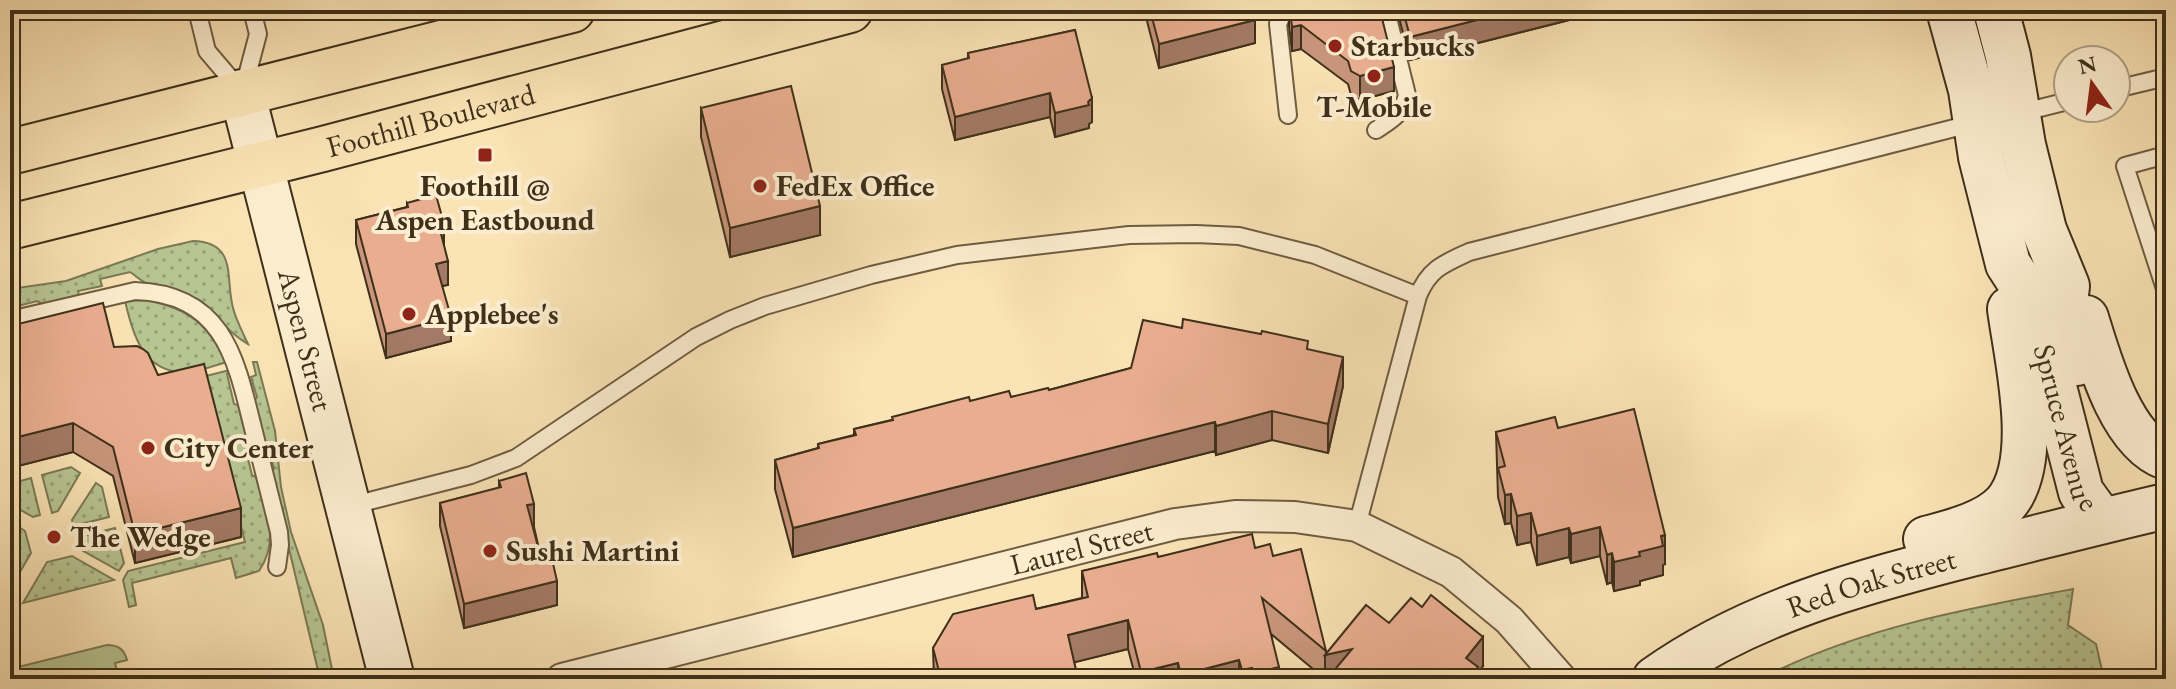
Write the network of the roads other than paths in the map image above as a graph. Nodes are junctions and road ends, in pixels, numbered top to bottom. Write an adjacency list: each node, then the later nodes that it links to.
1 (197, 10): 11 (lane, Aspen Street)
2 (252, 10): 11 (lane)
3 (572, 10): 11 (main road)
4 (850, 10): 18 (main road, Foothill Boulevard)
5 (1284, 10): 13 (lane)
6 (1386, 10): 15 (lane)
7 (1949, 10): 14 (street, Spruce Avenue)
8 (1996, 10): 14 (street, Spruce Avenue)
9 (2166, 77): 10 (lane)
10 (2132, 85)
11 (242, 92): 16 (main road); 18 (street, Aspen Street)
12 (2052, 105): 14 (lane)
13 (1288, 115)
14 (1995, 118): 20 (street, Spruce Avenue); 21 (street, Spruce Avenue); 23 (lane)
15 (1376, 130)
16 (10, 152)
17 (2166, 155): 22 (lane)
18 (261, 163): 19 (main road, Foothill Boulevard); 26 (street, Aspen Street)
19 (10, 227)
20 (2008, 264): 28 (street, Spruce Avenue); 31 (street)
21 (2067, 286): 25 (street); 28 (street, Spruce Avenue)
22 (2166, 292)
23 (1418, 296): 26 (lane); 29 (lane)
24 (10, 320): 30 (lane)
25 (2166, 457)
26 (348, 506): 32 (street, Aspen Street)
27 (2166, 506): 28 (street, Red Oak Street)
28 (2102, 521): 31 (street, Red Oak Street)
29 (1357, 526): 33 (street, Laurel Street); 34 (street, Laurel Street)
30 (277, 567)
31 (1879, 577): 35 (street, Red Oak Street)
32 (392, 679)
33 (562, 679)
34 (1561, 679)
35 (1655, 679)

